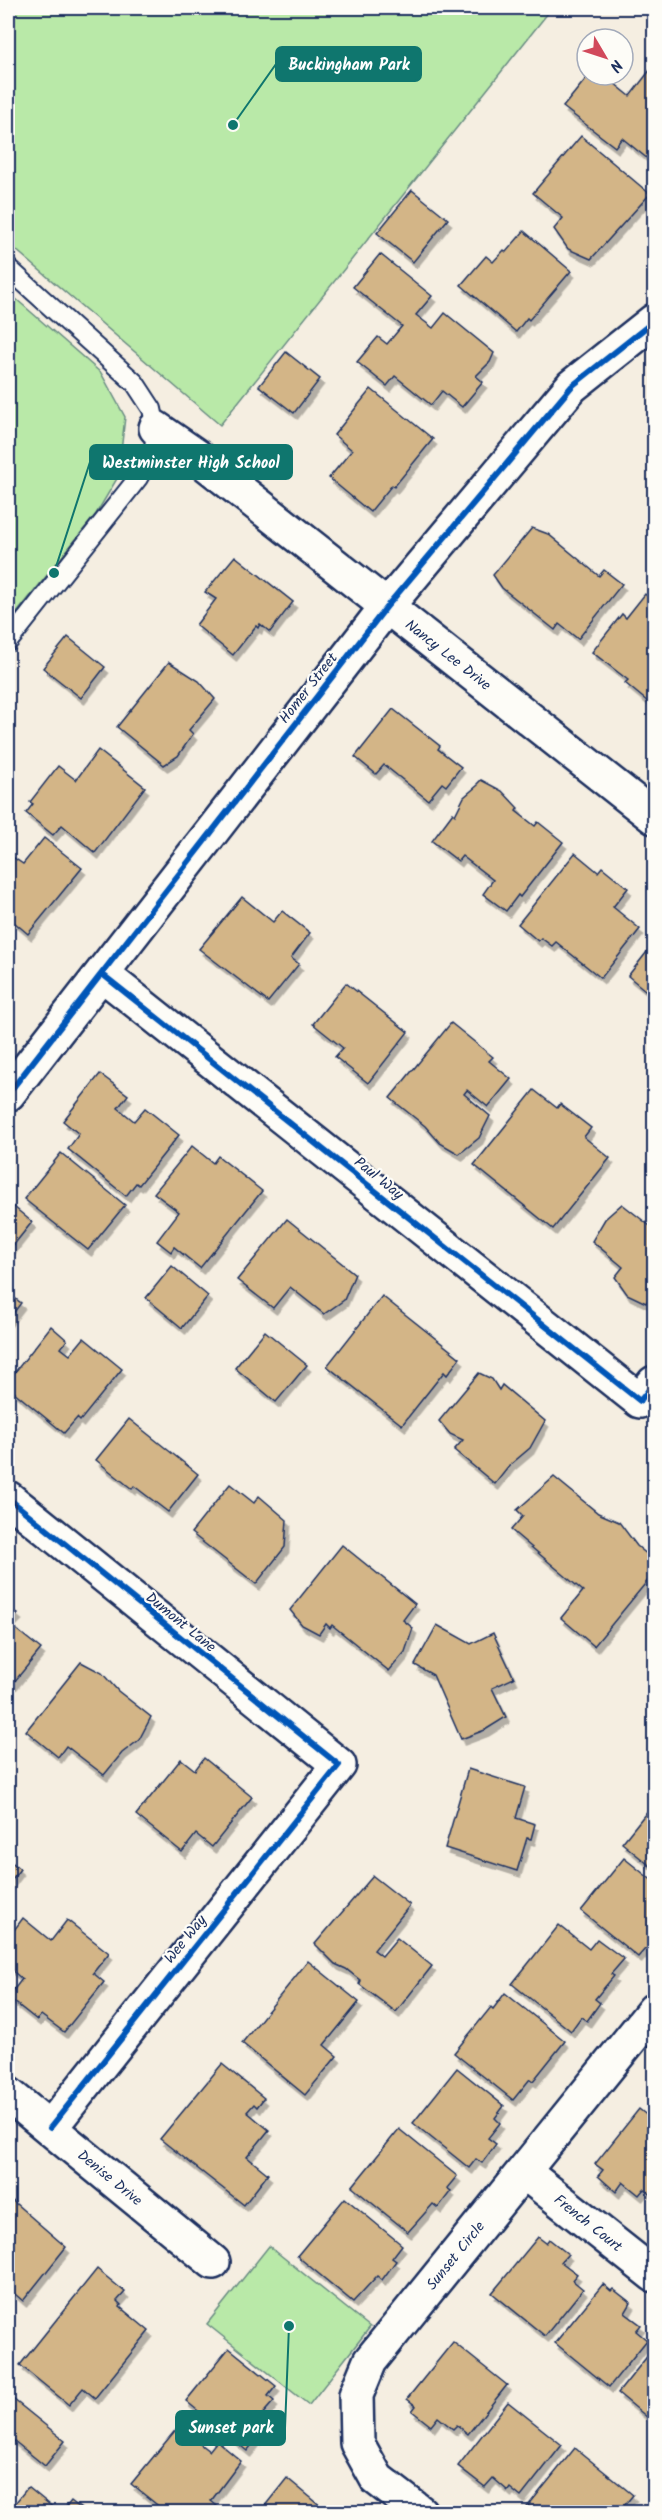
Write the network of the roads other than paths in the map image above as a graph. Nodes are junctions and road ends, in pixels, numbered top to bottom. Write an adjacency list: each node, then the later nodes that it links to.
1 (8, 268): 3 (lane)
2 (654, 321): 4 (street, Homer Street)
3 (156, 428): 4 (street, Nancy Lee Drive); 5 (lane)
4 (388, 606): 6 (street, Nancy Lee Drive); 7 (street, Homer Street)
5 (8, 642)
6 (654, 817)
7 (102, 974): 8 (street, Homer Street); 9 (street, Paul Way)
8 (8, 1094)
9 (647, 1392)
10 (8, 1498): 11 (street, Dumont Lane)
11 (339, 1765): 14 (street, Wee Way)
12 (654, 2010): 15 (street, Sunset Circle)
13 (8, 2094): 14 (street, Denise Drive)
14 (50, 2128): 16 (street, Denise Drive)
15 (524, 2172): 17 (street, French Court); 18 (street, Sunset Circle)
16 (213, 2262)
17 (654, 2275)
18 (420, 2512)

